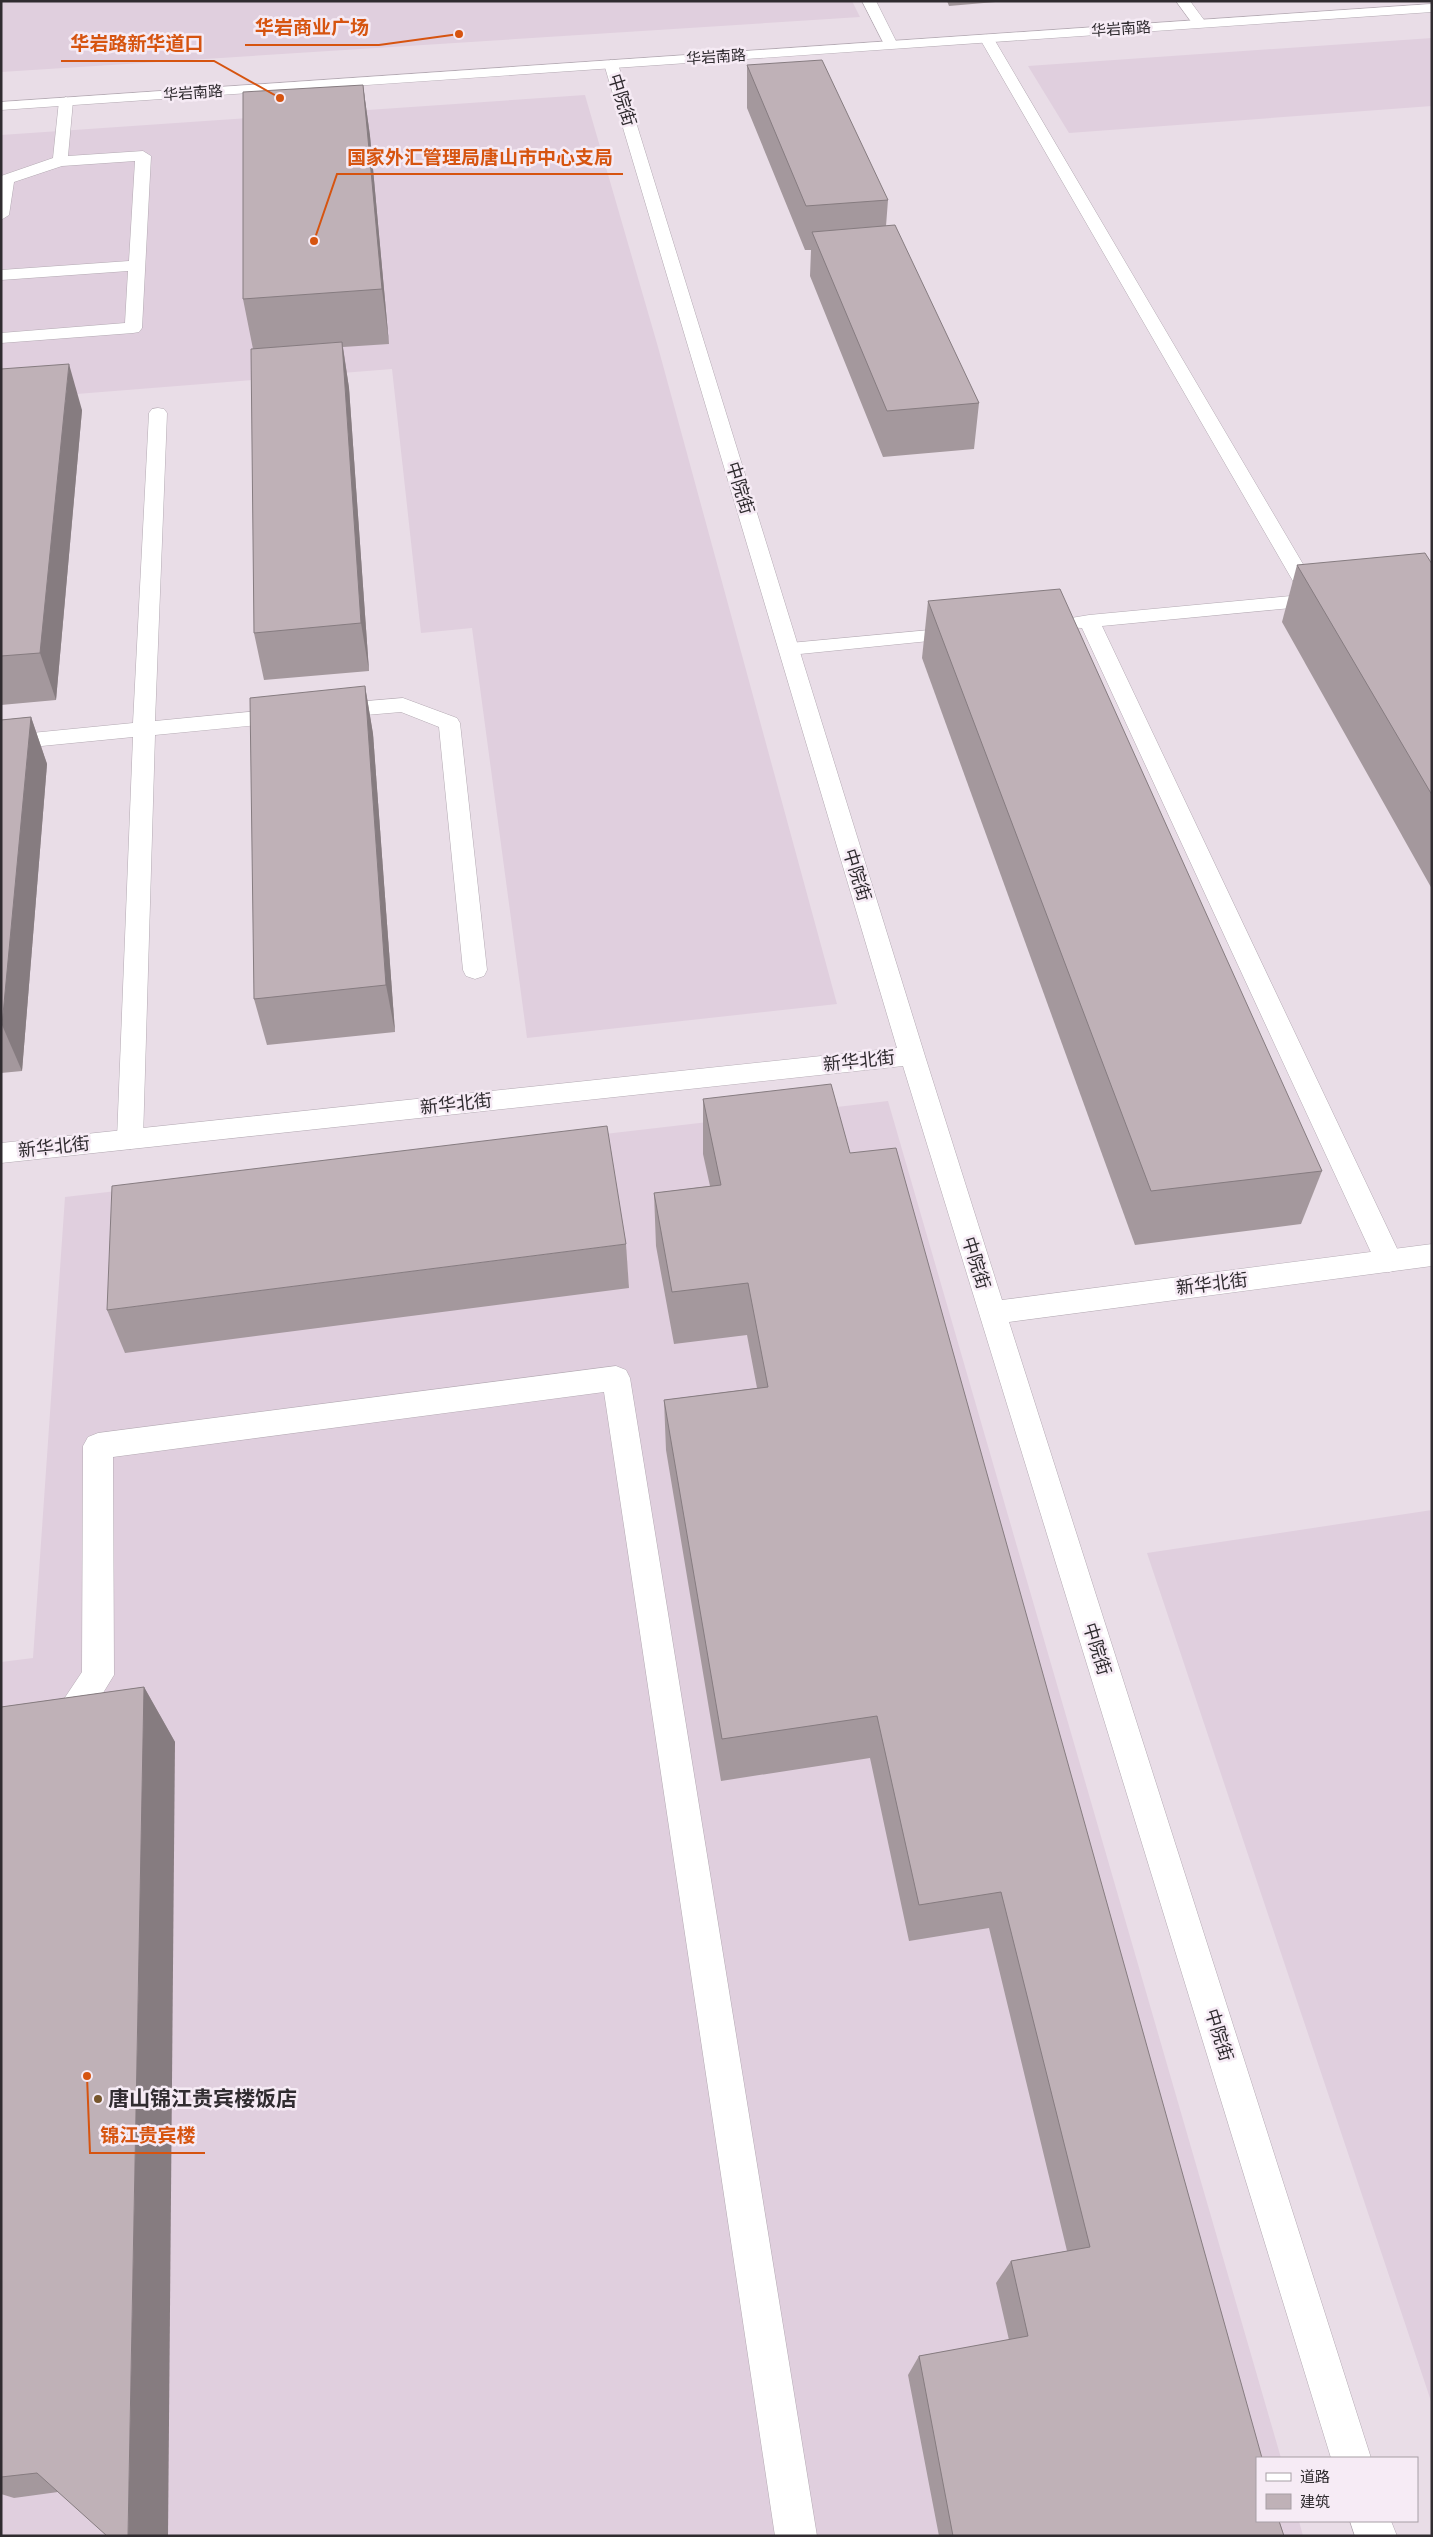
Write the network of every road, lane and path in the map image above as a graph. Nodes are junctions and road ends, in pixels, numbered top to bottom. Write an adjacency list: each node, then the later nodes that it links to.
1 (869, 1): 6 (street)
2 (1183, 1): 4 (street)
3 (1432, 8): 4 (street, 华岩南路)
4 (1200, 24): 5 (street, 华岩南路)
5 (987, 39): 6 (street, 华岩南路); 17 (street)
6 (891, 45): 7 (street, 华岩南路)
7 (611, 64): 8 (street, 华岩南路); 21 (street, 中院街)
8 (66, 101): 9 (street, 华岩南路); 10 (street)
9 (1, 106)
10 (60, 161): 11 (street); 12 (street)
11 (1, 215)
12 (136, 265): 13 (street); 14 (street)
13 (1, 275)
14 (1, 338)
15 (158, 413): 22 (street)
16 (1343, 597): 17 (street)
17 (1314, 600): 18 (street)
18 (1090, 621): 19 (street); 29 (street)
19 (1051, 625)
20 (983, 631): 21 (street)
21 (790, 650): 25 (street, 中院街)
22 (144, 728): 23 (street); 24 (street); 26 (street)
23 (1, 743)
24 (475, 970)
25 (912, 1056): 26 (street, 新华北街); 30 (street, 中院街)
26 (130, 1139): 27 (street, 新华北街)
27 (1, 1153)
28 (1432, 1255): 29 (street, 新华北街)
29 (1389, 1261): 30 (street, 新华北街)
30 (991, 1313): 32 (street, 中院街)
31 (1, 1724): 34 (street)
32 (1352, 2457)
33 (1371, 2522): 35 (street)
34 (796, 2536)
35 (1376, 2536)

